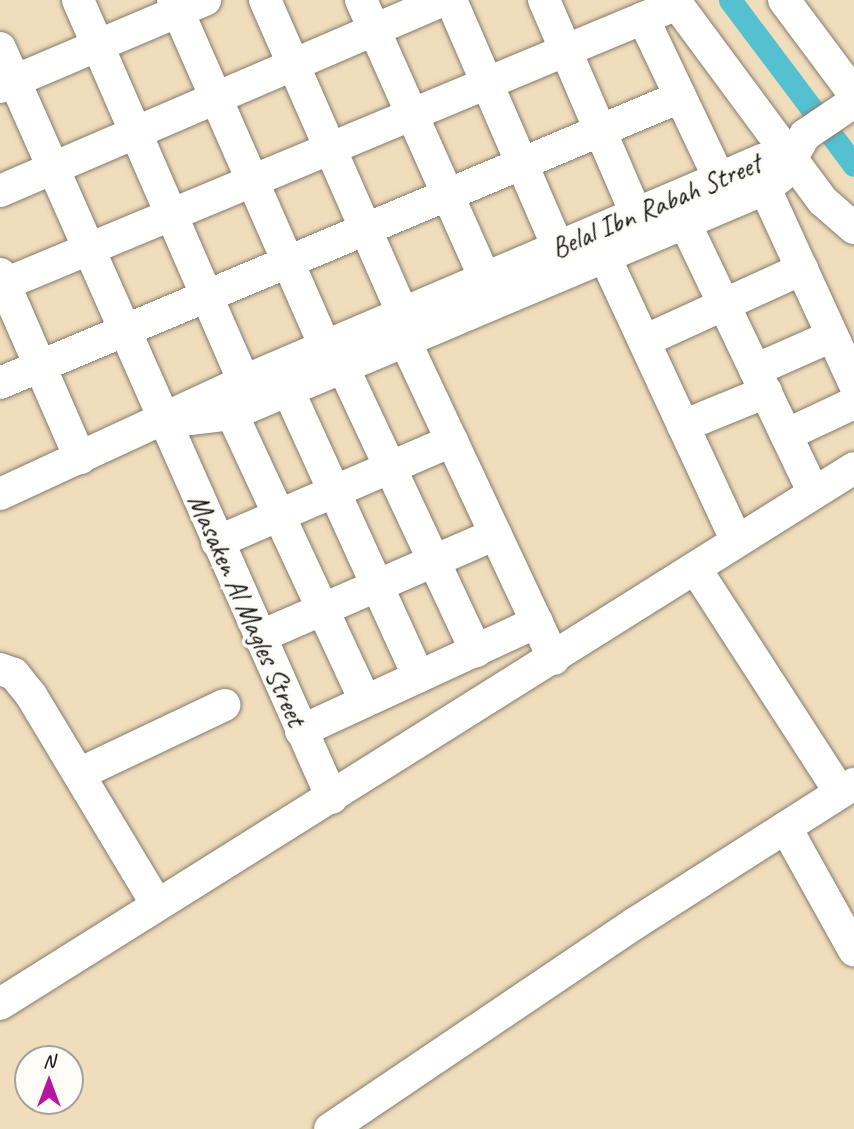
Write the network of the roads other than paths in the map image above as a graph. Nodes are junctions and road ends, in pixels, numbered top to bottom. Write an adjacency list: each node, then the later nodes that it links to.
1 (78, 0): 12 (street)
2 (265, 0): 16 (street)
3 (361, 0): 11 (street)
4 (443, 0): 11 (street)
5 (451, 0): 17 (street)
6 (544, 0): 14 (street)
7 (784, 0): 15 (street)
8 (675, 2): 10 (street); 27 (street)
9 (185, 4): 12 (street); 21 (street)
10 (643, 18): 14 (street); 20 (street)
11 (374, 30): 16 (street); 23 (street)
12 (98, 45): 18 (street); 25 (street)
13 (0, 48): 18 (street, Masaken Al Magles Street)
14 (565, 50): 17 (street); 24 (street)
15 (844, 60): 19 (street)
16 (293, 65): 21 (street); 26 (street)
17 (487, 83): 23 (street); 28 (street)
18 (7, 84): 29 (street, Masaken Al Magles Street)
19 (854, 94)
20 (680, 97): 24 (street); 31 (street)
21 (216, 98): 25 (street); 32 (street)
22 (854, 102): 27 (street)
23 (412, 114): 26 (street); 34 (street)
24 (600, 131): 28 (street); 35 (street)
25 (136, 133): 29 (street); 36 (street)
26 (330, 148): 32 (street); 38 (street)
27 (789, 156): 30 (street, Belal Ibn Rabah Street); 39 (street)
28 (522, 163): 34 (street); 41 (street)
29 (52, 169): 33 (street); 42 (street, Masaken Al Magles Street)
30 (759, 176): 31 (street, Belal Ibn Rabah Street); 37 (street, Belal Ibn Rabah Street); 44 (street)
31 (719, 178): 35 (street, Belal Ibn Rabah Street)
32 (252, 181): 36 (street); 43 (street)
33 (0, 191)
34 (448, 195): 38 (street); 45 (street)
35 (636, 214): 40 (street, Belal Ibn Rabah Street)
36 (172, 215): 42 (street); 47 (street)
37 (685, 223): 40 (street, Belal Ibn Rabah Street); 48 (street)
38 (366, 229): 43 (street); 49 (street)
39 (852, 229)
40 (599, 244): 41 (street, Belal Ibn Rabah Street); 49 (street, Belal Ibn Rabah Street); 52 (street)
41 (558, 247): 45 (street, Belal Ibn Rabah Street)
42 (88, 249): 46 (street); 50 (street, Masaken Al Magles Street)
43 (288, 262): 47 (street); 53 (street)
44 (802, 270): 48 (street); 51 (street)
45 (485, 278): 49 (street, Belal Ibn Rabah Street)
46 (1, 282): 54 (street)
47 (207, 296): 50 (street); 55 (street)
48 (724, 305): 52 (street); 56 (street)
49 (404, 327): 53 (street, Belal Ibn Rabah Street); 65 (street)
50 (124, 331): 54 (street); 62 (street, Masaken Al Magles Street)
51 (832, 336): 56 (street); 58 (street)
52 (644, 341): 63 (street)
53 (334, 357): 55 (street, Belal Ibn Rabah Street); 59 (street, Belal Ibn Rabah Street); 67 (street)
54 (40, 366): 57 (street); 66 (street)
55 (244, 381): 62 (street, Belal Ibn Rabah Street)
56 (761, 381): 63 (street); 64 (street)
57 (0, 383)
58 (854, 383)
59 (288, 390): 61 (street, Belal Ibn Rabah Street); 69 (street)
60 (854, 403): 64 (street)
61 (232, 414): 62 (street, Belal Ibn Rabah Street); 72 (street)
62 (163, 421): 66 (street); 75 (street, Masaken Al Magles Street)
63 (683, 426): 74 (street)
64 (786, 435): 70 (street)
65 (452, 441): 67 (street); 73 (street)
66 (80, 458): 71 (street)
67 (391, 468): 69 (street); 76 (street)
68 (854, 468): 70 (street)
69 (334, 492): 72 (street); 78 (street)
70 (814, 493): 74 (street)
71 (0, 494)
72 (279, 515): 75 (street); 79 (street)
73 (496, 534): 76 (street); 80 (street)
74 (737, 541): 77 (street)
75 (217, 542): 81 (street, Masaken Al Magles Street)
76 (434, 561): 78 (street); 82 (street)
77 (695, 568): 83 (street); 90 (street)
78 (377, 585): 79 (street); 85 (street)
79 (322, 609): 81 (street); 86 (street)
80 (537, 622): 82 (street); 83 (street)
81 (259, 636): 88 (street, Masaken Al Magles Street)
82 (476, 651): 85 (street)
83 (554, 659): 91 (street)
84 (0, 669): 89 (street)
85 (419, 677): 86 (street)
86 (365, 701): 88 (street)
87 (224, 705): 89 (street)
88 (301, 731): 91 (street, Masaken Al Magles Street)
89 (79, 774): 93 (street)
90 (847, 788): 92 (street)
91 (332, 798): 95 (street)
92 (786, 828): 94 (street); 96 (street)
93 (150, 892)
94 (854, 950)
95 (0, 1004)
96 (330, 1129)

